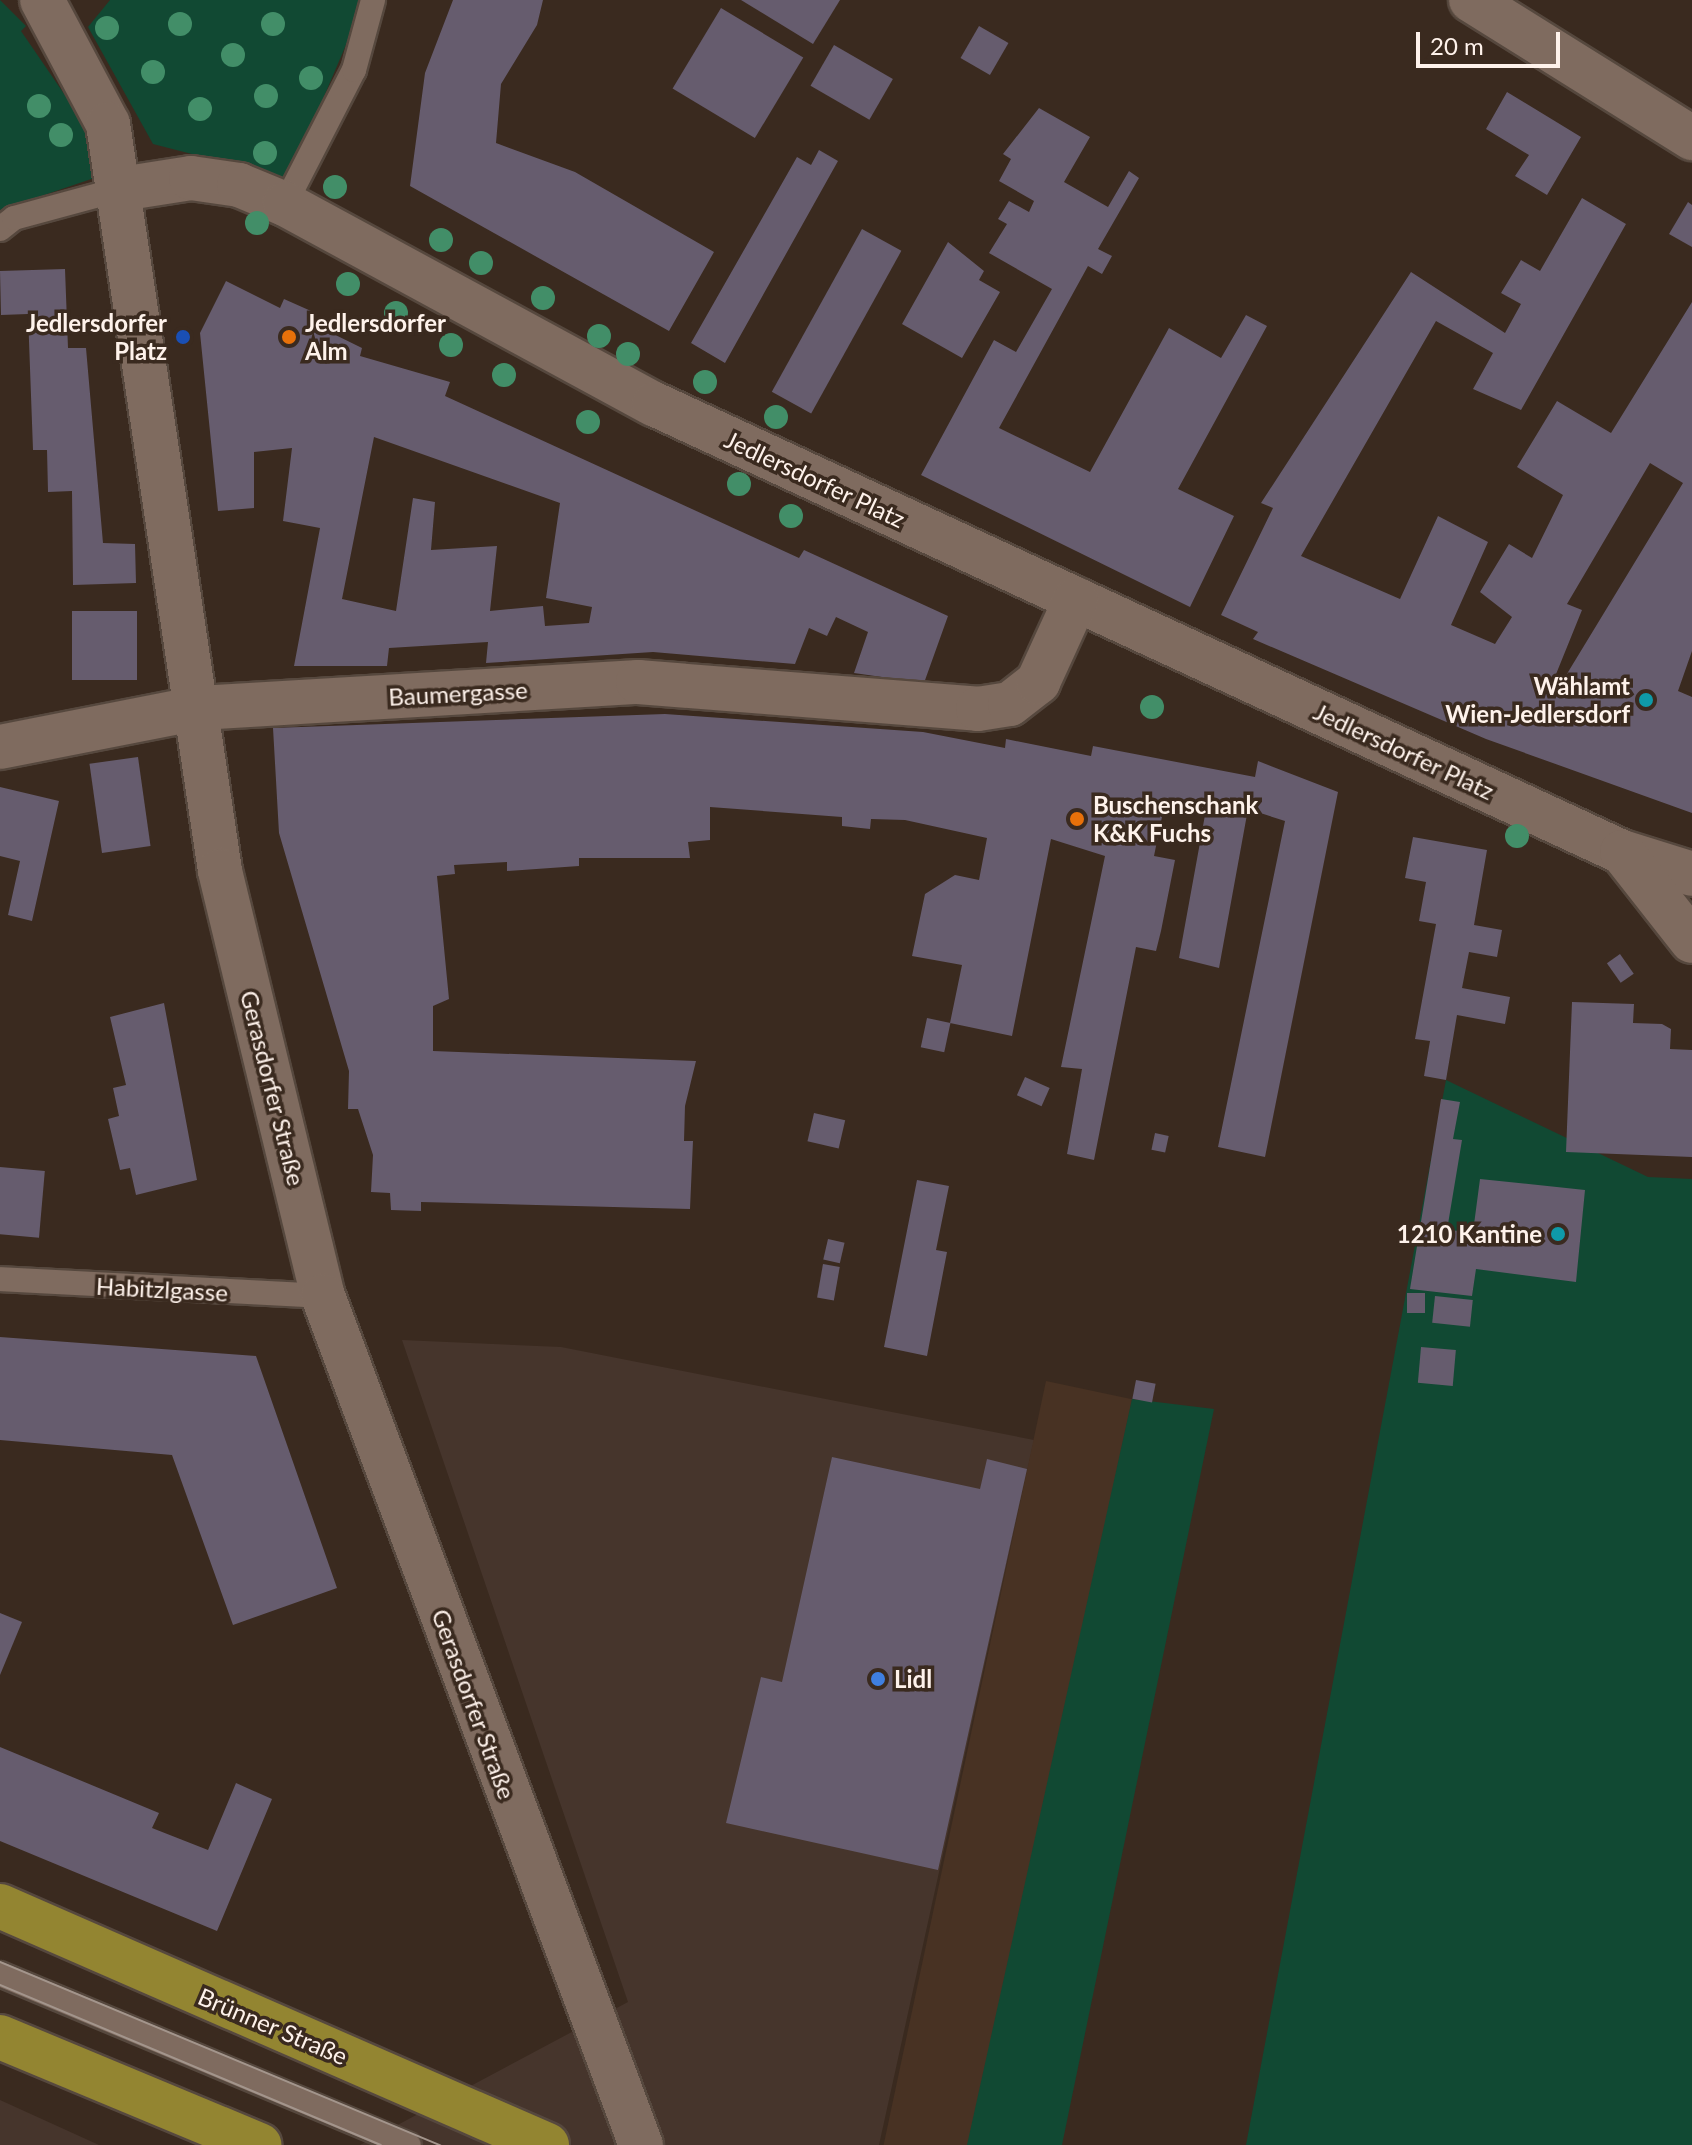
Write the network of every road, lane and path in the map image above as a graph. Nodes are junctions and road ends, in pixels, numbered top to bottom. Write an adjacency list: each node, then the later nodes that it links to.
1 (42, 0): 5 (street, Gerasdorfer Straße)
2 (373, 0): 6 (lane)
3 (1471, 0): 4 (street)
4 (1692, 138)
5 (121, 189): 6 (street, Jedlersdorfer Platz); 7 (lane); 9 (street, Gerasdorfer Straße)
6 (285, 204): 8 (street, Jedlersdorfer Platz)
7 (0, 229)
8 (1076, 599): 9 (street, Baumergasse); 11 (street, Jedlersdorfer Platz)
9 (199, 708): 10 (street, Baumergasse); 15 (street, Gerasdorfer Straße)
10 (0, 747)
11 (1622, 852): 12 (street, Jedlersdorfer Platz); 13 (street)
12 (1692, 874)
13 (1692, 941)
14 (0, 1279): 15 (lane, Habitzlgasse)
15 (323, 1296): 22 (street, Gerasdorfer Straße)
16 (0, 1906): 21 (main road, Brünner Straße)
17 (0, 1974): 20 (lane)
18 (0, 2037): 19 (main road)
19 (259, 2145)
20 (409, 2145)
21 (547, 2145)
22 (641, 2145)

